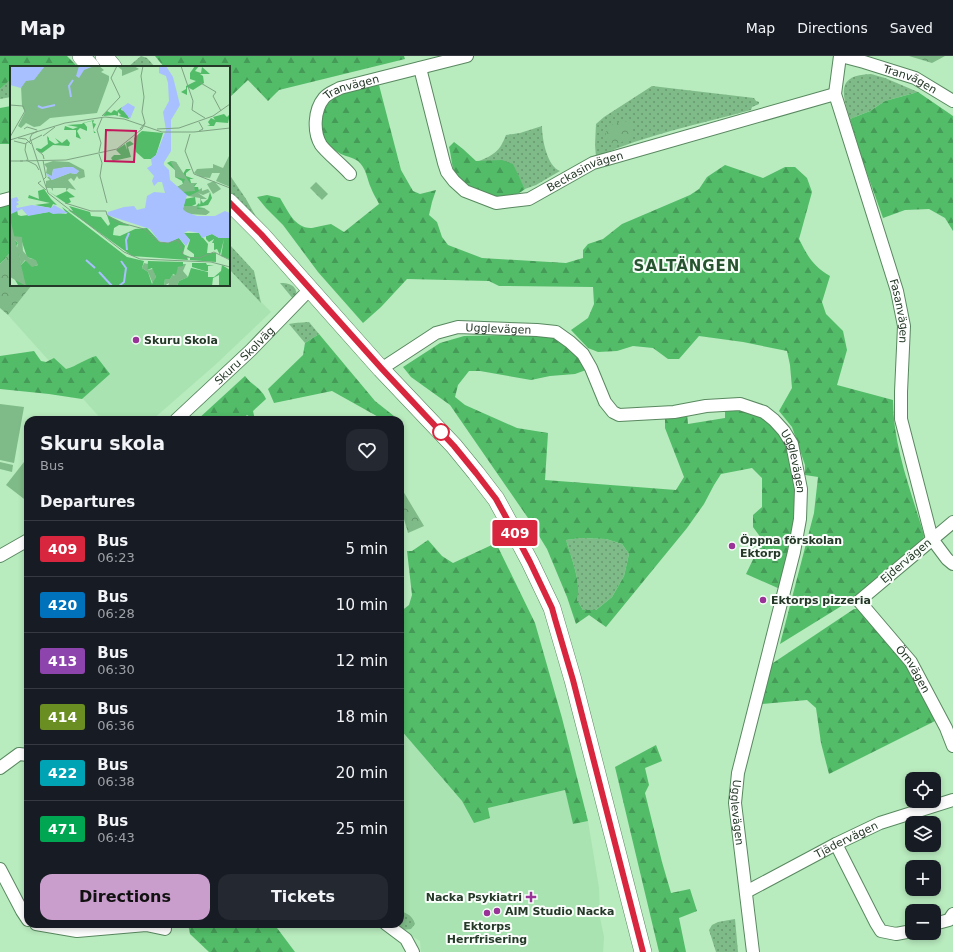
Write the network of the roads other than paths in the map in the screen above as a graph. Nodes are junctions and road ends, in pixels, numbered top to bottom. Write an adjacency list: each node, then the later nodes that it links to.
1 (81, 56): 5 (main road)
2 (104, 56): 6 (main road)
3 (467, 56): 7 (street, Tranvägen)
4 (841, 56): 8 (street, Fasanvägen); 9 (street, Tranvägen)
5 (90, 66)
6 (112, 66)
7 (420, 68): 8 (street, Beckasinvägen); 10 (street, Tranvägen)
8 (835, 94): 18 (street, Fasanvägen)
9 (953, 101)
10 (350, 174)
11 (10, 198): 12 (street)
12 (0, 201)
13 (230, 203): 14 (main road)
14 (310, 289): 15 (main road); 16 (street, Skuru Skolväg)
15 (382, 369): 29 (street, Ugglevägen); 40 (main road)
16 (180, 416)
17 (953, 522): 18 (street, Ejdervägen)
18 (932, 539): 21 (street, Fasanvägen); 22 (street, Ejdervägen)
19 (24, 542): 20 (street)
20 (0, 556)
21 (953, 564)
22 (858, 601): 23 (street, Örnvägen)
23 (953, 746)
24 (24, 754): 25 (street)
25 (0, 768)
26 (953, 800): 27 (street, Tjädervägen)
27 (836, 844): 29 (street, Tjädervägen); 38 (street)
28 (0, 869): 30 (street)
29 (746, 892): 41 (street, Ugglevägen)
30 (24, 914)
31 (953, 914): 32 (street)
32 (941, 922)
33 (59, 928): 34 (street)
34 (112, 928)
35 (160, 928): 37 (street)
36 (391, 928): 39 (street)
37 (165, 929)
38 (905, 932)
39 (410, 947)
40 (643, 952)
41 (753, 952)

